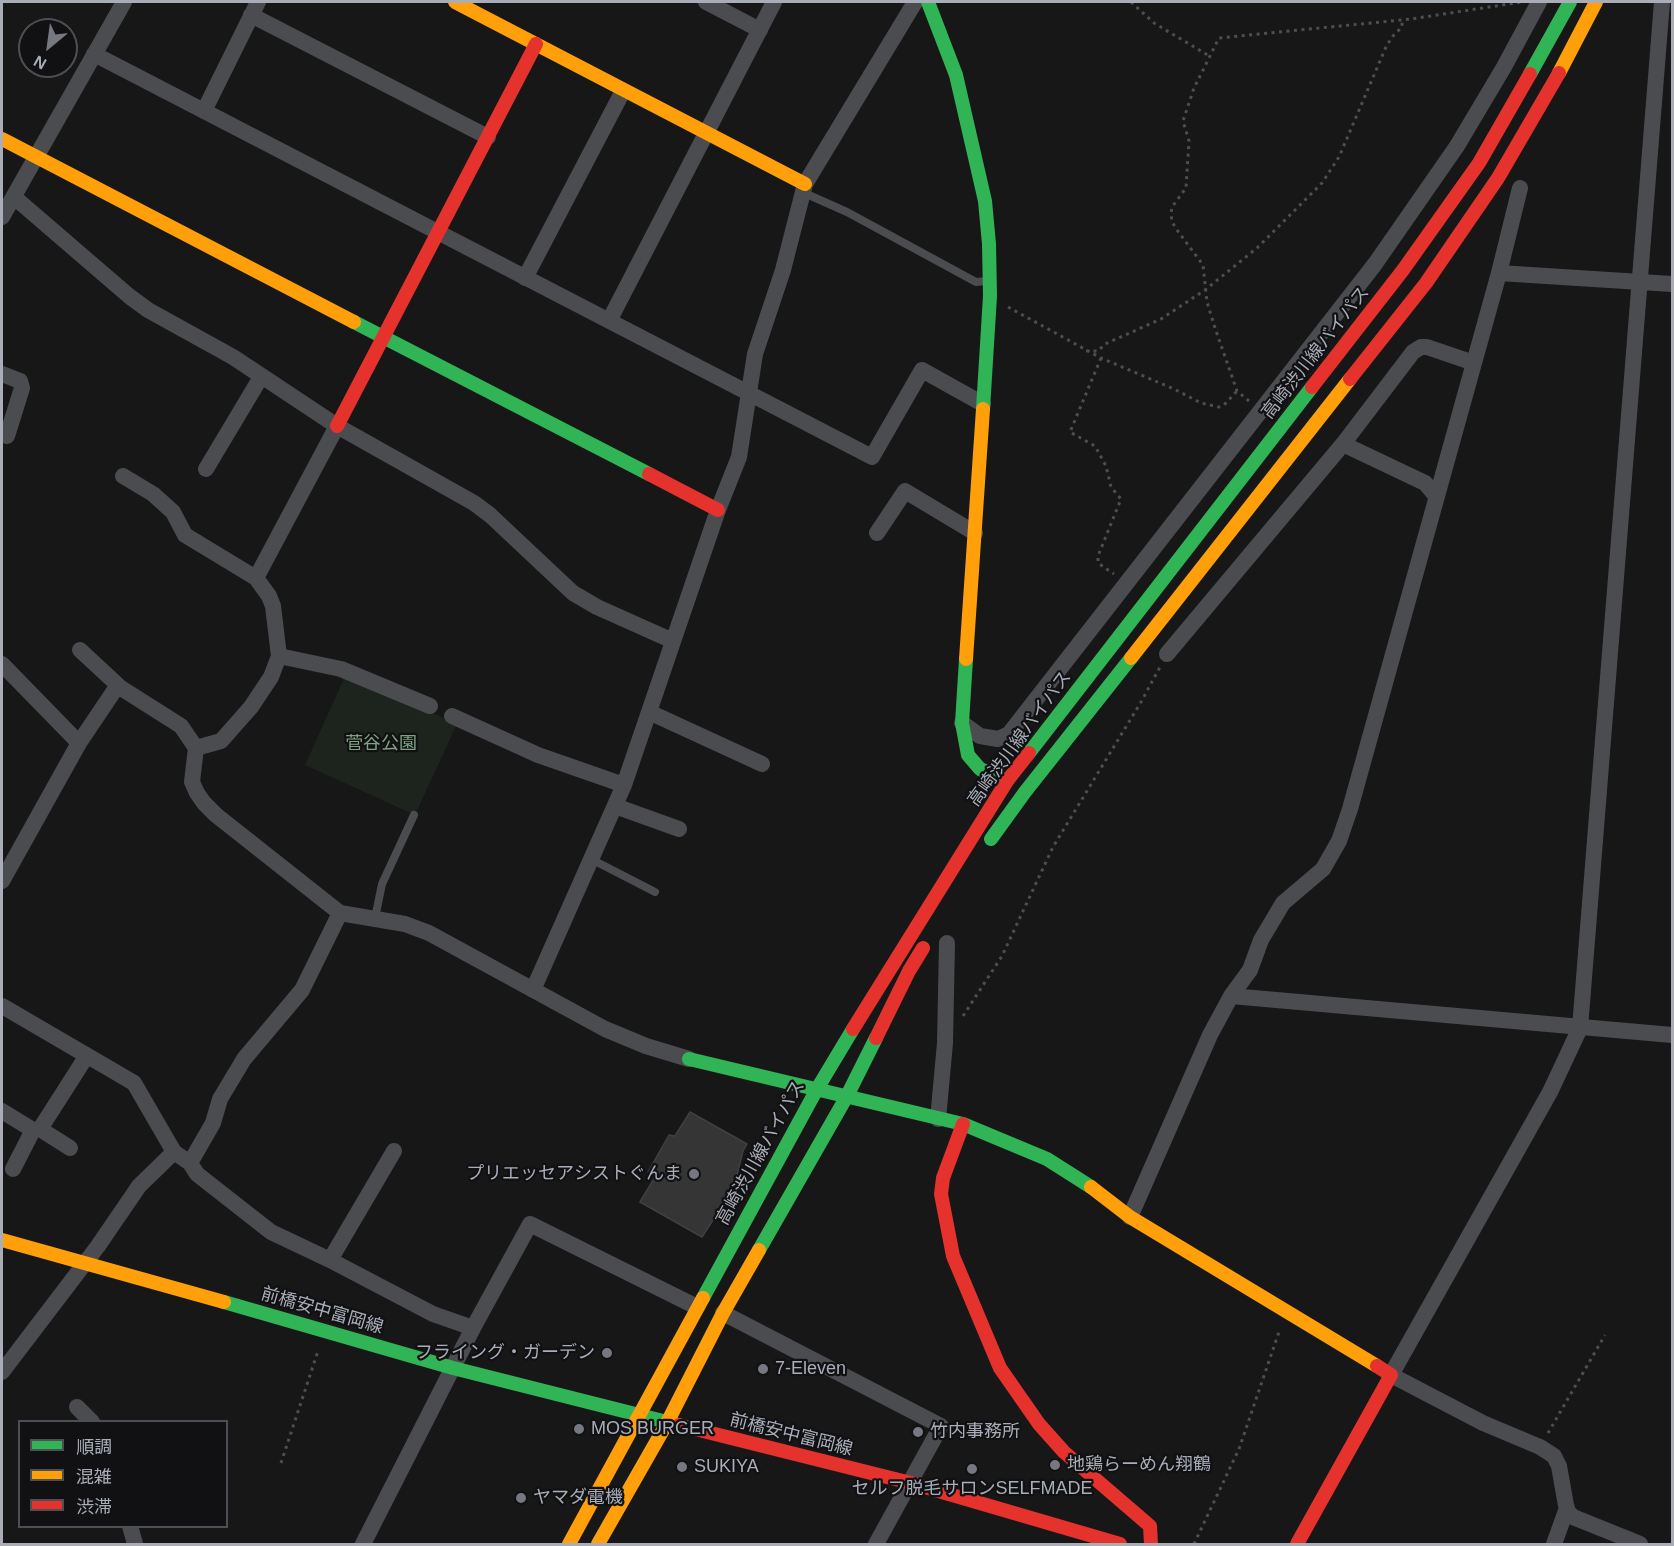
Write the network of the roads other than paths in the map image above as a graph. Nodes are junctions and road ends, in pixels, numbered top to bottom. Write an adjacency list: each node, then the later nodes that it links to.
1 (124, 2): 14 (street)
2 (456, 2): 13 (main road)
3 (706, 2): 12 (street)
4 (774, 2): 12 (street)
5 (915, 2): 21 (street)
6 (928, 2): 28 (main road)
7 (1539, 2): 57 (street)
8 (1570, 2): 61 (main road, 高崎渋川線バイパス)
9 (1596, 2): 66 (main road, 高崎渋川線バイパス)
10 (1662, 2): 29 (street)
11 (255, 8): 16 (street); 18 (street)
12 (760, 30): 17 (street)
13 (536, 44): 15 (main road); 18 (main road)
14 (94, 54): 16 (street); 20 (street)
15 (623, 91): 17 (main road); 27 (street)
16 (204, 111): 25 (street)
17 (706, 133): 21 (main road); 31 (street)
18 (488, 137): 25 (main road)
19 (2, 139): 20 (main road)
20 (36, 157): 23 (street); 32 (main road)
21 (804, 188): 28 (lane); 36 (street)
22 (1520, 188): 26 (street)
23 (14, 197): 24 (street); 35 (street)
24 (2, 217)
25 (438, 232): 27 (street); 32 (main road)
26 (1499, 273): 29 (street); 33 (street)
27 (525, 278): 31 (street)
28 (989, 281): 37 (main road)
29 (1641, 281): 30 (street); 77 (street)
30 (1672, 284)
31 (609, 321): 36 (street)
32 (384, 336): 38 (main road); 44 (main road)
33 (1474, 363): 40 (street); 43 (street)
34 (2, 374): 39 (street)
35 (261, 377): 38 (street); 41 (street)
36 (748, 393): 37 (street); 44 (street)
37 (983, 404): 46 (main road)
38 (337, 426): 47 (street); 48 (street)
39 (7, 436)
40 (1342, 444): 43 (street); 50 (street)
41 (206, 469)
42 (123, 476): 47 (street)
43 (1437, 497): 75 (street)
44 (718, 510): 48 (street)
45 (877, 533): 46 (street)
46 (975, 533): 57 (main road)
47 (256, 578): 51 (street)
48 (673, 642): 55 (street)
49 (80, 650): 53 (street)
50 (1167, 654)
51 (279, 656): 54 (street); 59 (street)
52 (2, 664): 58 (street)
53 (121, 688): 58 (street); 59 (street)
54 (430, 706)
55 (649, 712): 60 (street); 62 (street)
56 (452, 716): 62 (street)
57 (962, 723): 61 (main road)
58 (79, 743): 68 (street)
59 (196, 748): 70 (street)
60 (762, 764)
61 (1007, 781): 81 (main road, 高崎渋川線バイパス)
62 (624, 784): 63 (street)
63 (615, 806): 65 (street); 67 (street)
64 (414, 815): 71 (lane)
65 (679, 829)
66 (983, 852)
67 (591, 859): 69 (lane); 74 (street)
68 (2, 881)
69 (655, 892)
70 (340, 913): 71 (street); 90 (street)
71 (375, 918): 74 (street)
72 (931, 936): 82 (main road)
73 (947, 943): 84 (street)
74 (533, 990): 80 (street)
75 (1231, 996): 77 (street); 92 (street)
76 (2, 1006): 79 (street)
77 (1580, 1028): 78 (street); 101 (street)
78 (1672, 1035)
79 (86, 1057): 86 (street); 89 (street)
80 (690, 1059): 81 (main road)
81 (817, 1089): 82 (main road); 96 (main road, 高崎渋川線バイパス)
82 (847, 1096): 84 (main road); 97 (main road)
83 (2, 1111): 86 (street)
84 (938, 1119): 85 (main road)
85 (963, 1124): 92 (main road); 115 (main road)
86 (37, 1130): 87 (street); 91 (street)
87 (70, 1148)
88 (394, 1151): 94 (street)
89 (174, 1152): 90 (street); 95 (street)
90 (190, 1163): 94 (street)
91 (13, 1169)
92 (1130, 1217): 101 (main road)
93 (2, 1240): 95 (main road, 前橋安中富岡線)
94 (330, 1260): 98 (street)
95 (86, 1262): 99 (main road, 前橋安中富岡線); 100 (street)
96 (698, 1307): 98 (street); 103 (main road, 高崎渋川線バイパス)
97 (723, 1313): 105 (main road); 106 (street)
98 (473, 1328): 99 (street)
99 (453, 1368): 103 (main road, 前橋安中富岡線); 110 (street)
100 (2, 1372)
101 (1391, 1375): 107 (street); 116 (main road)
102 (77, 1407): 104 (street)
103 (638, 1416): 105 (main road, 前橋安中富岡線); 111 (main road, 高崎渋川線バイパス)
104 (90, 1420)
105 (667, 1423): 106 (main road, 前橋安中富岡線); 112 (main road)
106 (911, 1483): 113 (street); 114 (main road, 前橋安中富岡線)
107 (1567, 1508): 117 (street); 118 (street)
108 (130, 1528): 109 (street)
109 (135, 1545)
110 (363, 1545)
111 (569, 1545)
112 (598, 1545)
113 (876, 1545)
114 (1120, 1545)
115 (1150, 1545)
116 (1297, 1545)
117 (1554, 1545)
118 (1640, 1545)

